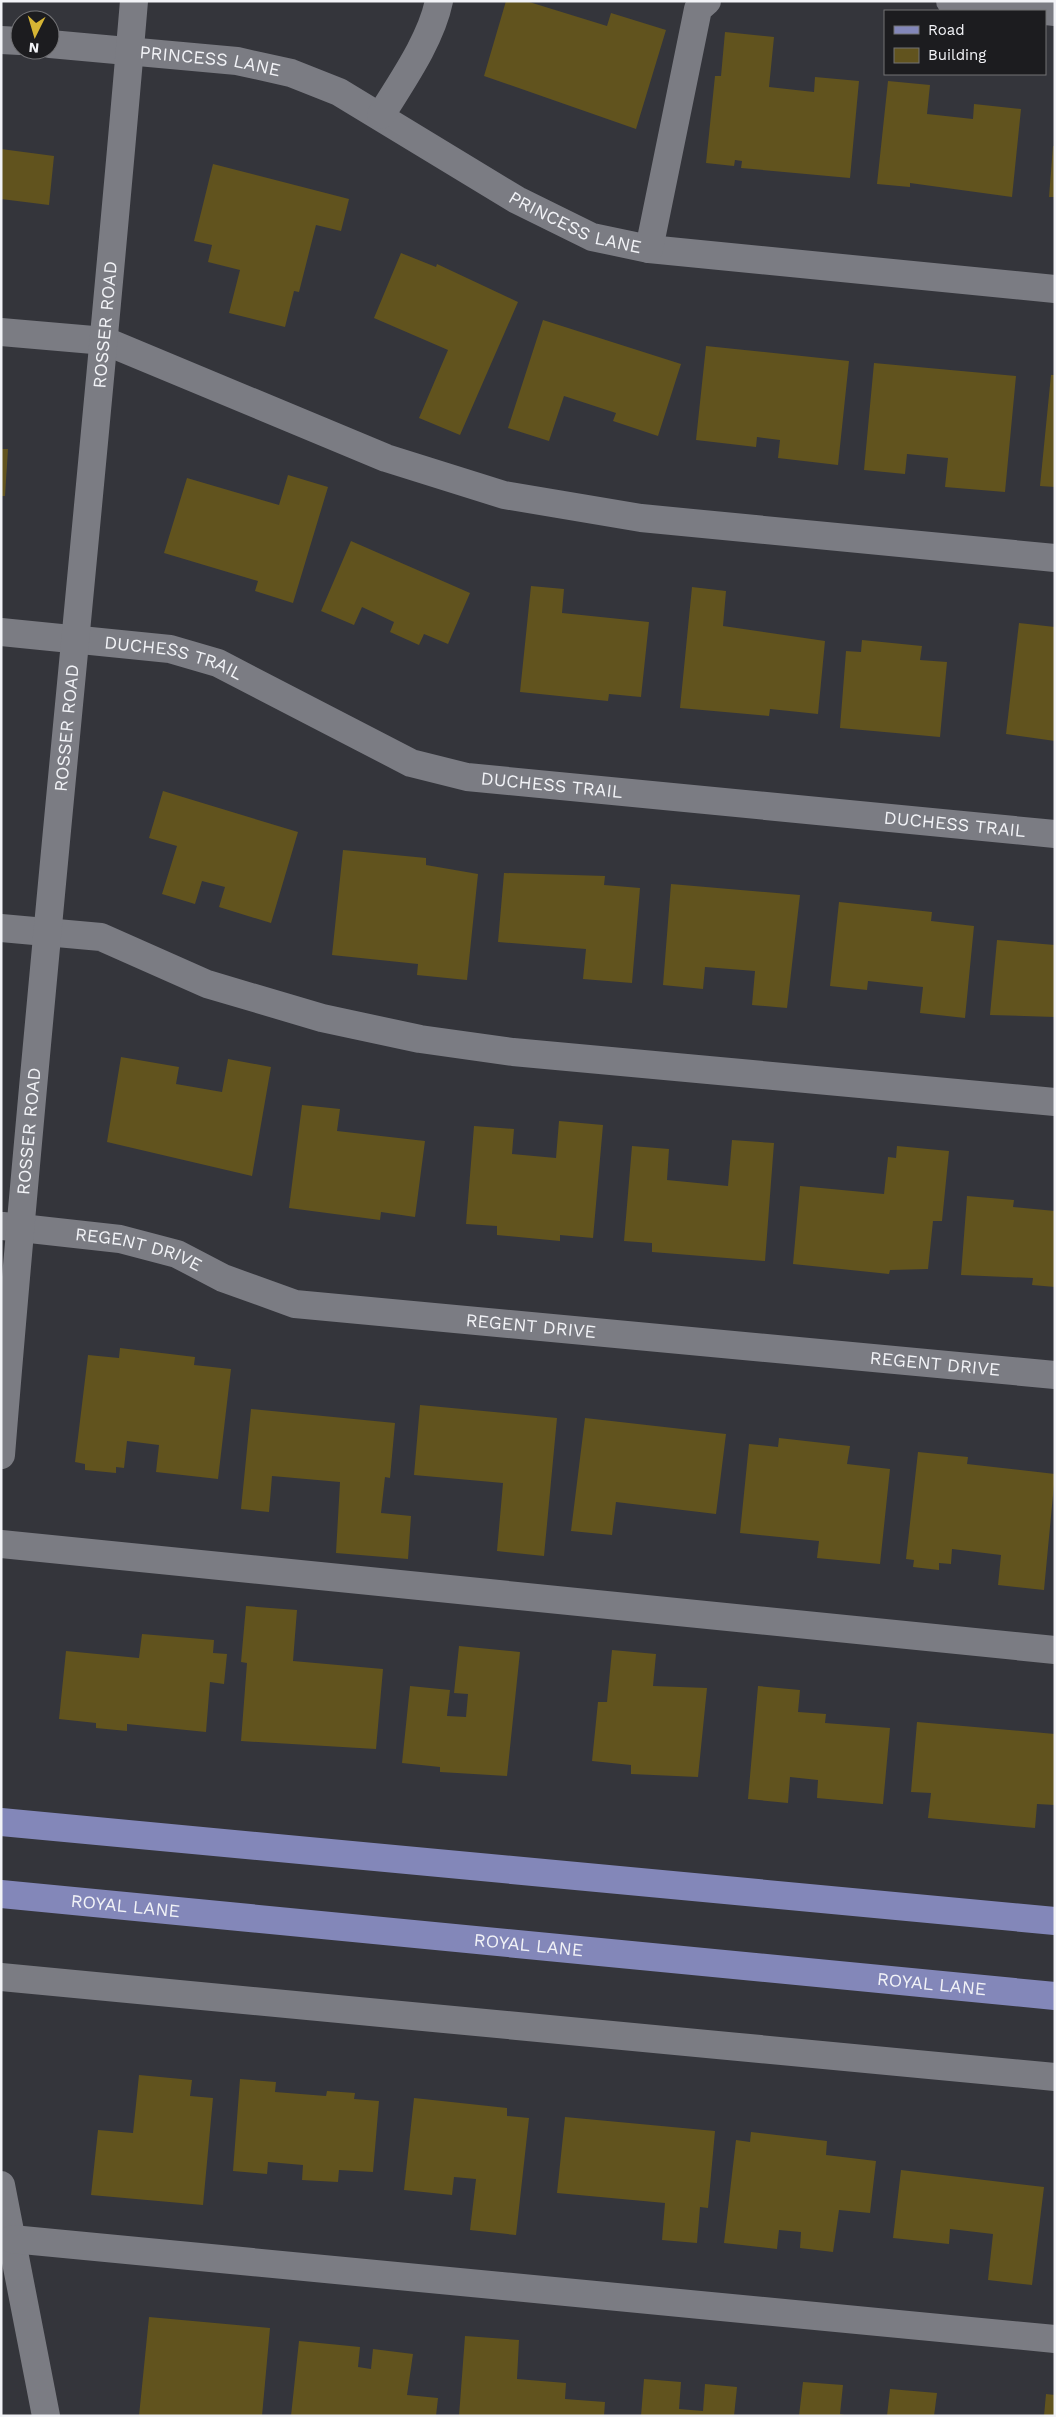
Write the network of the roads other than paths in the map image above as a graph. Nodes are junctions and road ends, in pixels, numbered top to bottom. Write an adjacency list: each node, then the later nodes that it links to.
1 (134, 1): 7 (street, ROSSER ROAD)
2 (439, 1): 8 (street)
3 (707, 1): 9 (street)
4 (950, 1): 5 (street)
5 (1036, 10)
6 (60, 45): 7 (street, PRINCESS LANE)
7 (130, 51): 8 (street, PRINCESS LANE); 12 (street, ROSSER ROAD)
8 (381, 115): 9 (street, PRINCESS LANE)
9 (648, 249): 10 (street, PRINCESS LANE)
10 (1055, 289)
11 (1, 332): 12 (street)
12 (105, 340): 13 (street); 15 (street, ROSSER ROAD)
13 (1055, 558)
14 (1, 632): 15 (street, DUCHESS TRAIL)
15 (75, 639): 16 (street, DUCHESS TRAIL); 18 (street, ROSSER ROAD)
16 (1055, 834)
17 (1, 928): 18 (street)
18 (46, 932): 19 (street); 20 (street, ROSSER ROAD)
19 (1055, 1102)
20 (10, 1226): 21 (street, REGENT DRIVE); 22 (street, ROSSER ROAD)
21 (1055, 1375)
22 (1, 1456)
23 (1, 1544): 24 (street)
24 (1055, 1650)
25 (1, 1822): 27 (main road)
26 (1, 1894): 29 (main road, ROYAL LANE)
27 (1055, 1921)
28 (1, 1977): 30 (street)
29 (1055, 1996)
30 (1055, 2077)
31 (3, 2201): 32 (street)
32 (12, 2239): 33 (street); 34 (street)
33 (1055, 2339)
34 (46, 2416)

